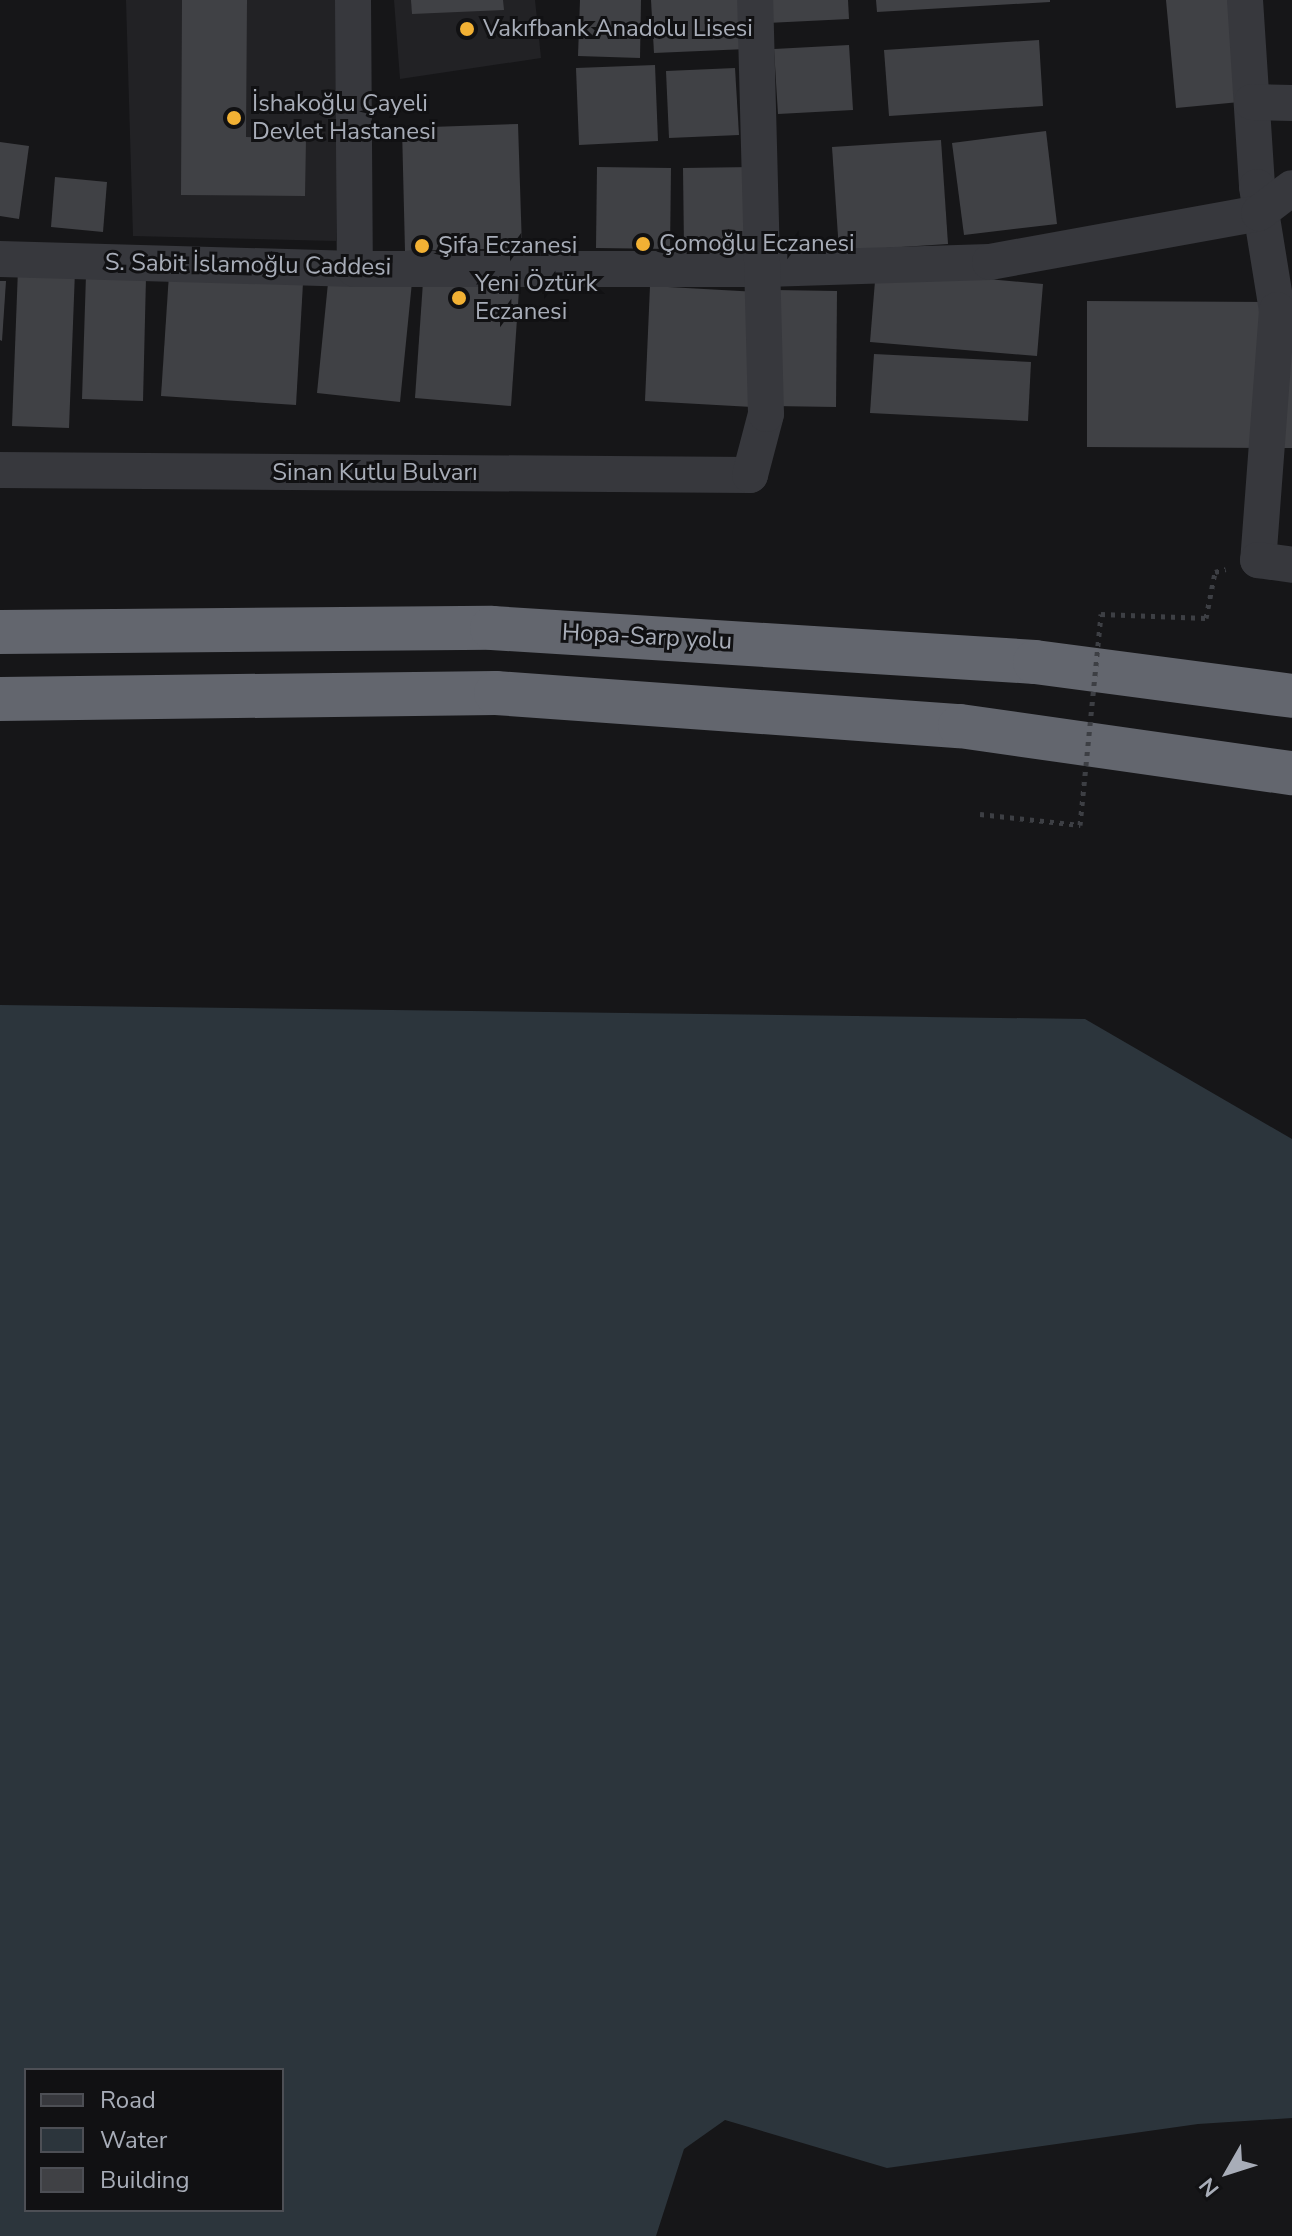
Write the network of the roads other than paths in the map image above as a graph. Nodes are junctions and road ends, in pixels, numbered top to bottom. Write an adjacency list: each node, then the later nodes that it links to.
1 (353, 0): 9 (street)
2 (755, 0): 10 (street)
3 (1245, 0): 4 (street)
4 (1252, 102): 5 (street); 7 (street)
5 (1292, 103)
6 (1292, 188): 7 (street)
7 (1259, 213): 10 (street, S. Sabit İslamoğlu Caddesi); 12 (street)
8 (0, 259): 9 (street, S. Sabit İslamoğlu Caddesi)
9 (355, 269): 10 (street, S. Sabit İslamoğlu Caddesi)
10 (765, 269): 11 (street, Sinan Kutlu Bulvarı)
11 (0, 470)
12 (1277, 510): 13 (street)
13 (1275, 562)
14 (0, 632): 15 (highway, Hopa-Sarp yolu)
15 (1292, 696)
16 (0, 699): 17 (highway)
17 (1292, 773)

